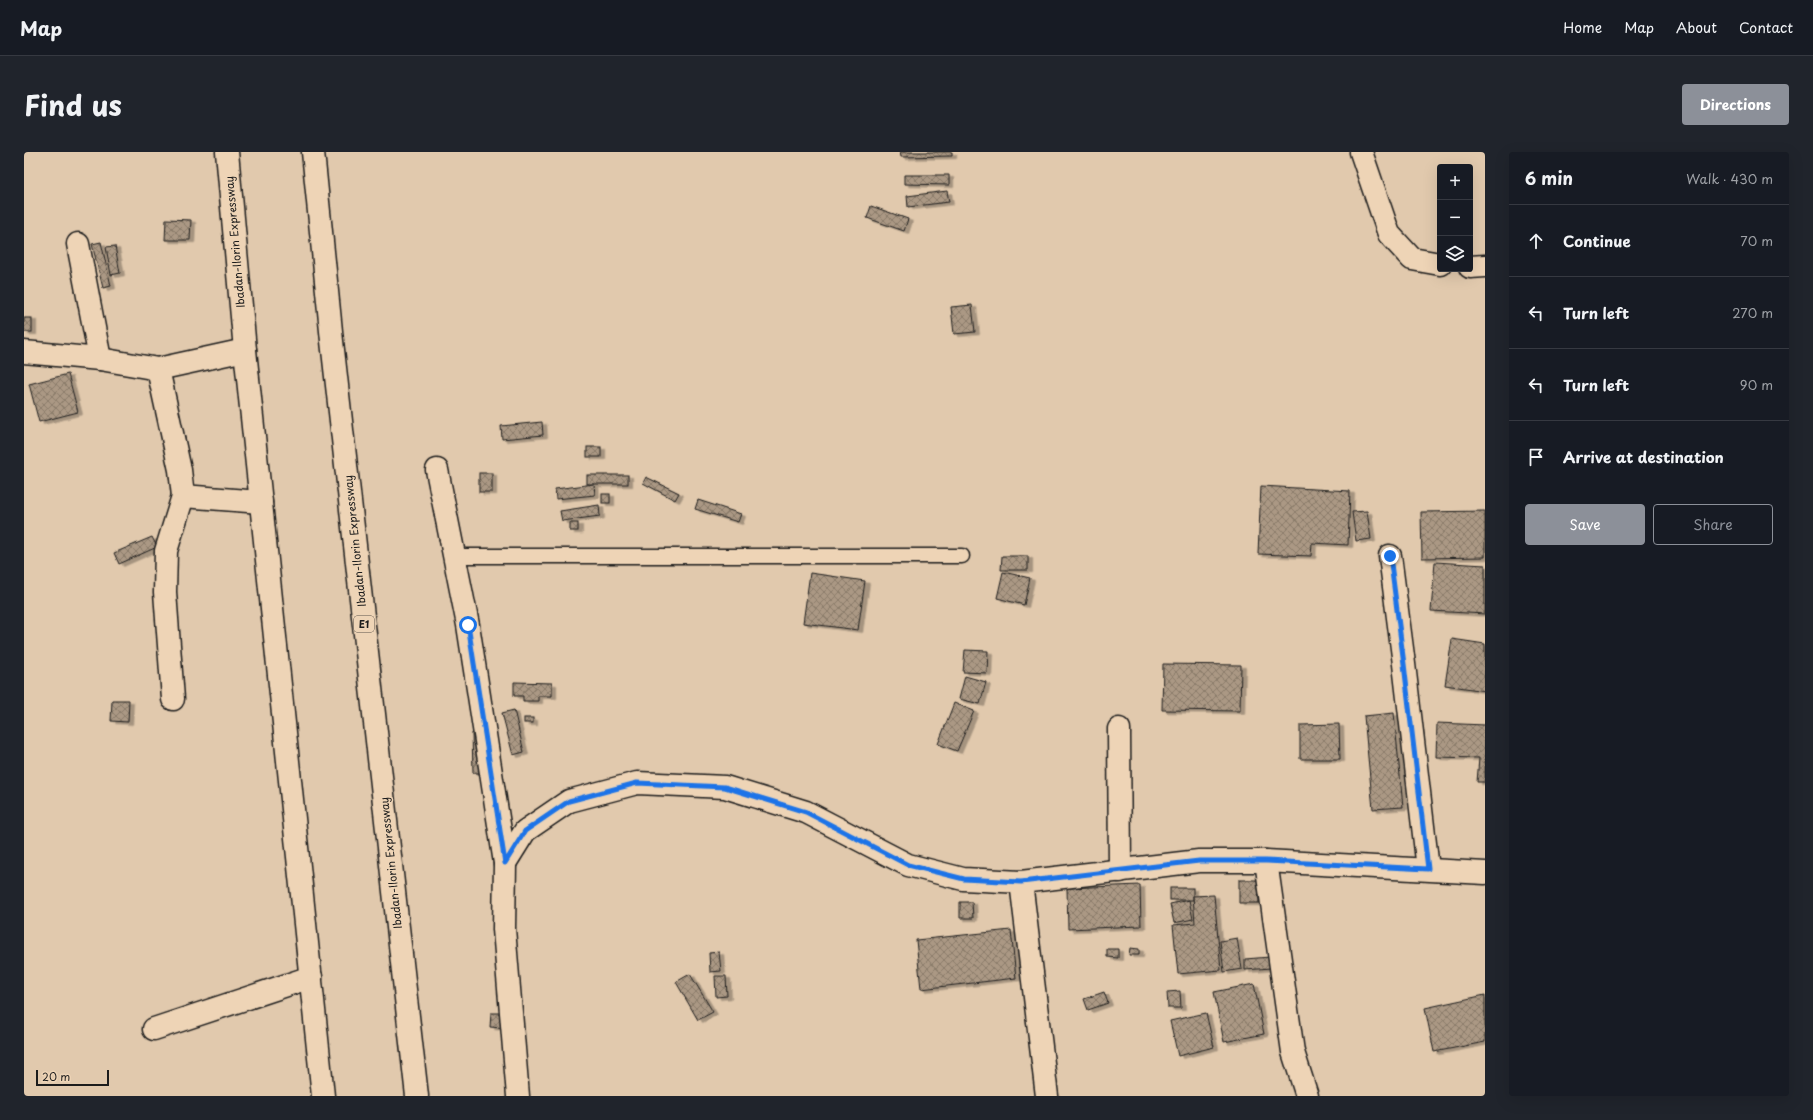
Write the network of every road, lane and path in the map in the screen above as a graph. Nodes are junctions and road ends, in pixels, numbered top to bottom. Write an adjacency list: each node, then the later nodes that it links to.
1 (227, 152): 8 (main road, Ibadan-Ilorin Expressway)
2 (313, 152): 29 (main road, Ibadan-Ilorin Expressway / E1)
3 (1361, 152): 5 (main road)
4 (78, 244): 10 (main road)
5 (1437, 263)
6 (1485, 266): 7 (main road)
7 (1473, 267)
8 (245, 350): 11 (main road); 14 (main road, Ibadan-Ilorin Expressway)
9 (24, 352): 10 (main road)
10 (100, 359): 11 (main road)
11 (158, 369): 13 (main road)
12 (437, 470): 15 (main road)
13 (183, 496): 14 (main road); 18 (main road)
14 (261, 502): 26 (main road, Ibadan-Ilorin Expressway)
15 (454, 556): 16 (lane); 21 (main road)
16 (962, 556)
17 (1390, 556): 22 (main road)
18 (173, 699)
19 (1119, 730): 23 (main road)
20 (1266, 861): 22 (main road); 23 (main road); 32 (main road)
21 (505, 863): 25 (main road); 30 (main road)
22 (1428, 869): 24 (main road)
23 (1120, 870): 25 (main road)
24 (1485, 873)
25 (1021, 882): 31 (main road)
26 (311, 977): 27 (main road); 28 (main road, Ibadan-Ilorin Expressway)
27 (154, 1029)
28 (323, 1096)
29 (417, 1096)
30 (518, 1096)
31 (1047, 1096)
32 (1307, 1096)

